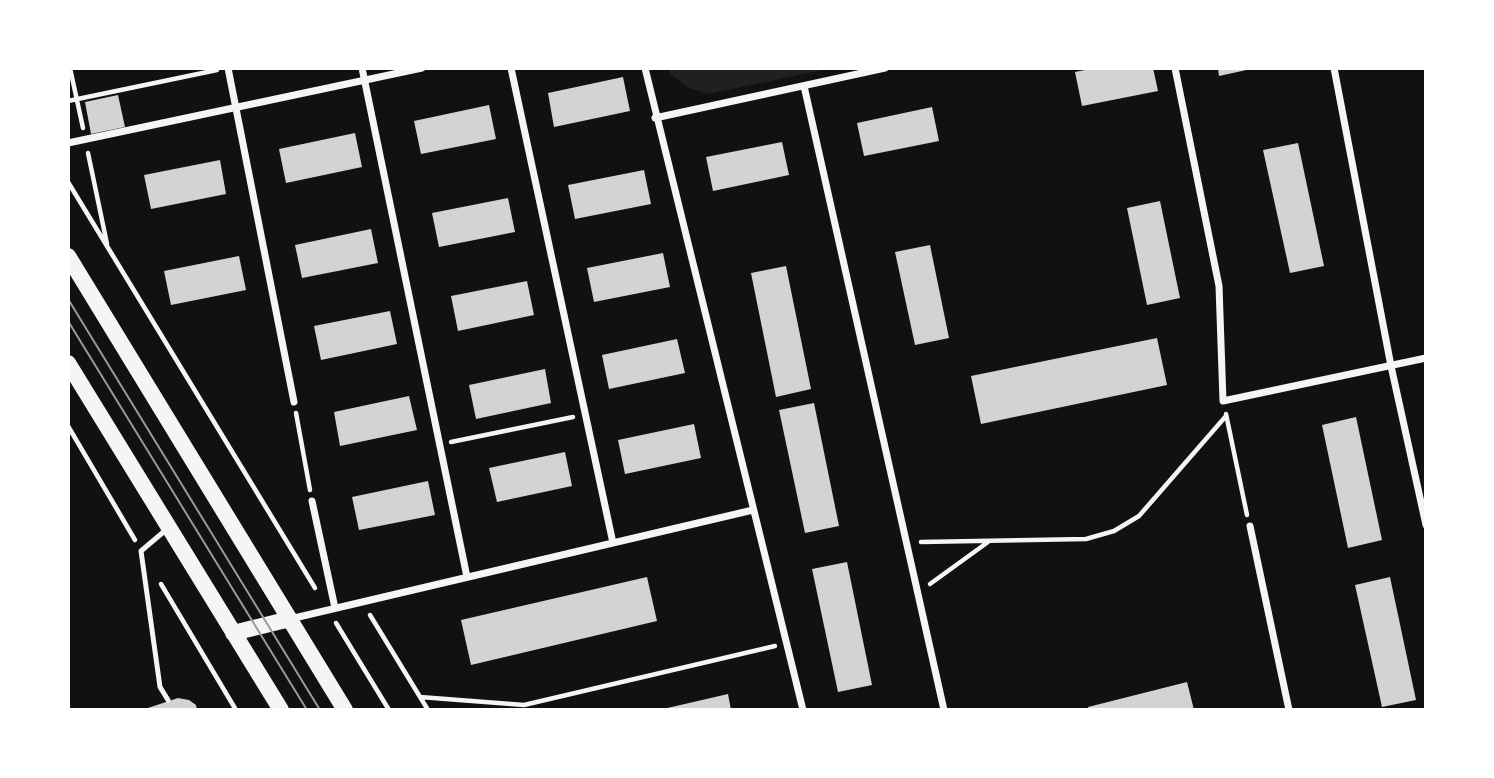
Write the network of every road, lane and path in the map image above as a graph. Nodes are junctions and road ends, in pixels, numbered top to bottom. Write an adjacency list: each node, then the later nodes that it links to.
1 (70, 68): 12 (path)
2 (226, 68): 12 (path); 14 (street)
3 (362, 68): 10 (street)
4 (422, 68): 10 (street)
5 (511, 68): 26 (street)
6 (645, 68): 15 (street)
7 (885, 68): 11 (street)
8 (1175, 68): 24 (street)
9 (1334, 68): 23 (street)
10 (365, 80): 14 (street); 28 (street)
11 (804, 86): 15 (street); 35 (street)
12 (77, 99): 13 (path); 16 (path)
13 (68, 101)
14 (236, 108): 16 (street); 25 (street)
15 (655, 118): 30 (street)
16 (85, 139): 17 (street); 19 (path)
17 (68, 143)
18 (68, 182): 19 (path)
19 (108, 248): 40 (path)
20 (68, 256): 41 (main road)
21 (1426, 358): 23 (street)
22 (68, 363): 33 (main road)
23 (1391, 366): 24 (street); 31 (street)
24 (1223, 401): 27 (path)
25 (294, 402): 29 (path)
26 (586, 415): 28 (path); 36 (street)
27 (1226, 416): 32 (path); 34 (path)
28 (440, 444): 37 (street)
29 (312, 501): 40 (street)
30 (752, 510): 36 (street); 43 (street)
31 (1426, 525)
32 (1250, 526): 52 (street)
33 (169, 527): 42 (main road); 45 (lane)
34 (989, 541): 35 (path); 38 (path)
35 (906, 542): 38 (street)
36 (613, 543): 37 (street)
37 (467, 577): 39 (street)
38 (917, 593): 51 (street)
39 (362, 602): 40 (street); 44 (path)
40 (332, 609): 41 (street); 48 (path)
41 (290, 619): 42 (main road); 47 (main road)
42 (233, 633): 46 (main road)
43 (786, 644): 44 (path); 50 (street)
44 (420, 697): 49 (path)
45 (168, 700)
46 (281, 710)
47 (345, 710)
48 (389, 710)
49 (428, 710)
50 (803, 710)
51 (944, 710)
52 (1289, 710)

